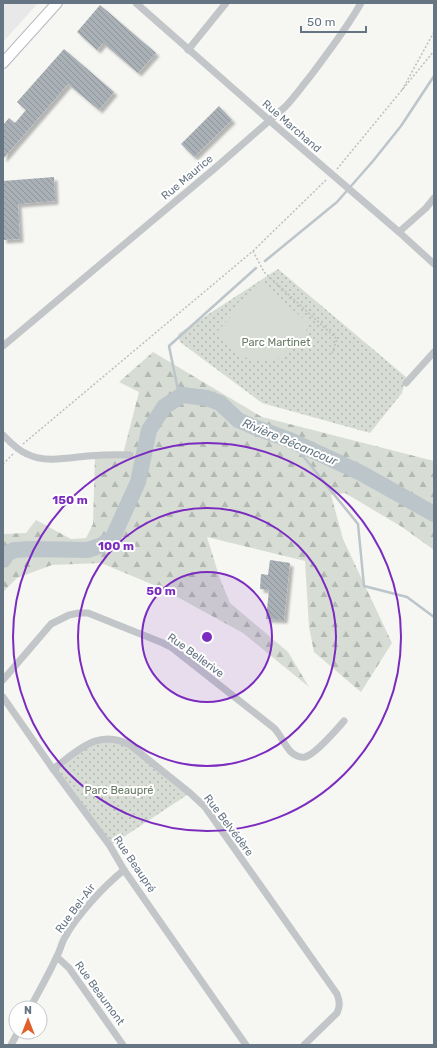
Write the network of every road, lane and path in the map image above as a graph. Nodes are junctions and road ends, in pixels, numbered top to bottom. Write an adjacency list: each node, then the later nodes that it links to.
1 (57, 3): 8 (street)
2 (136, 3): 6 (street, Rue Marchand)
3 (226, 3): 6 (street)
4 (361, 3): 10 (street, Rue Maurice)
5 (434, 32): 9 (path)
6 (188, 50): 10 (street, Rue Marchand)
7 (434, 51): 9 (path)
8 (3, 63)
9 (399, 94): 11 (path)
10 (270, 121): 11 (street, Rue Marchand); 16 (street, Rue Maurice)
11 (332, 174): 13 (street, Rue Marchand); 14 (path)
12 (434, 198): 13 (street)
13 (399, 232): 15 (street, Rue Marchand)
14 (253, 251): 18 (path); 21 (path)
15 (434, 264)
16 (3, 346)
17 (434, 352): 19 (street)
18 (332, 353)
19 (406, 383)
20 (3, 435): 21 (street)
21 (17, 449): 22 (street); 23 (path)
22 (130, 455)
23 (3, 464)
24 (3, 680): 26 (street, Rue Bellerive)
25 (3, 697): 27 (street, Rue Beaupré)
26 (344, 721)
27 (53, 769): 28 (street, Rue Beaupré); 33 (street, Rue Belvédère)
28 (124, 870): 29 (street, Rue Bel-Air); 32 (street, Rue Beaupré)
29 (57, 957): 30 (street, Rue Bel-Air); 31 (street, Rue Beaumont)
30 (34, 1000)
31 (123, 1045)
32 (246, 1045)
33 (304, 1045)

